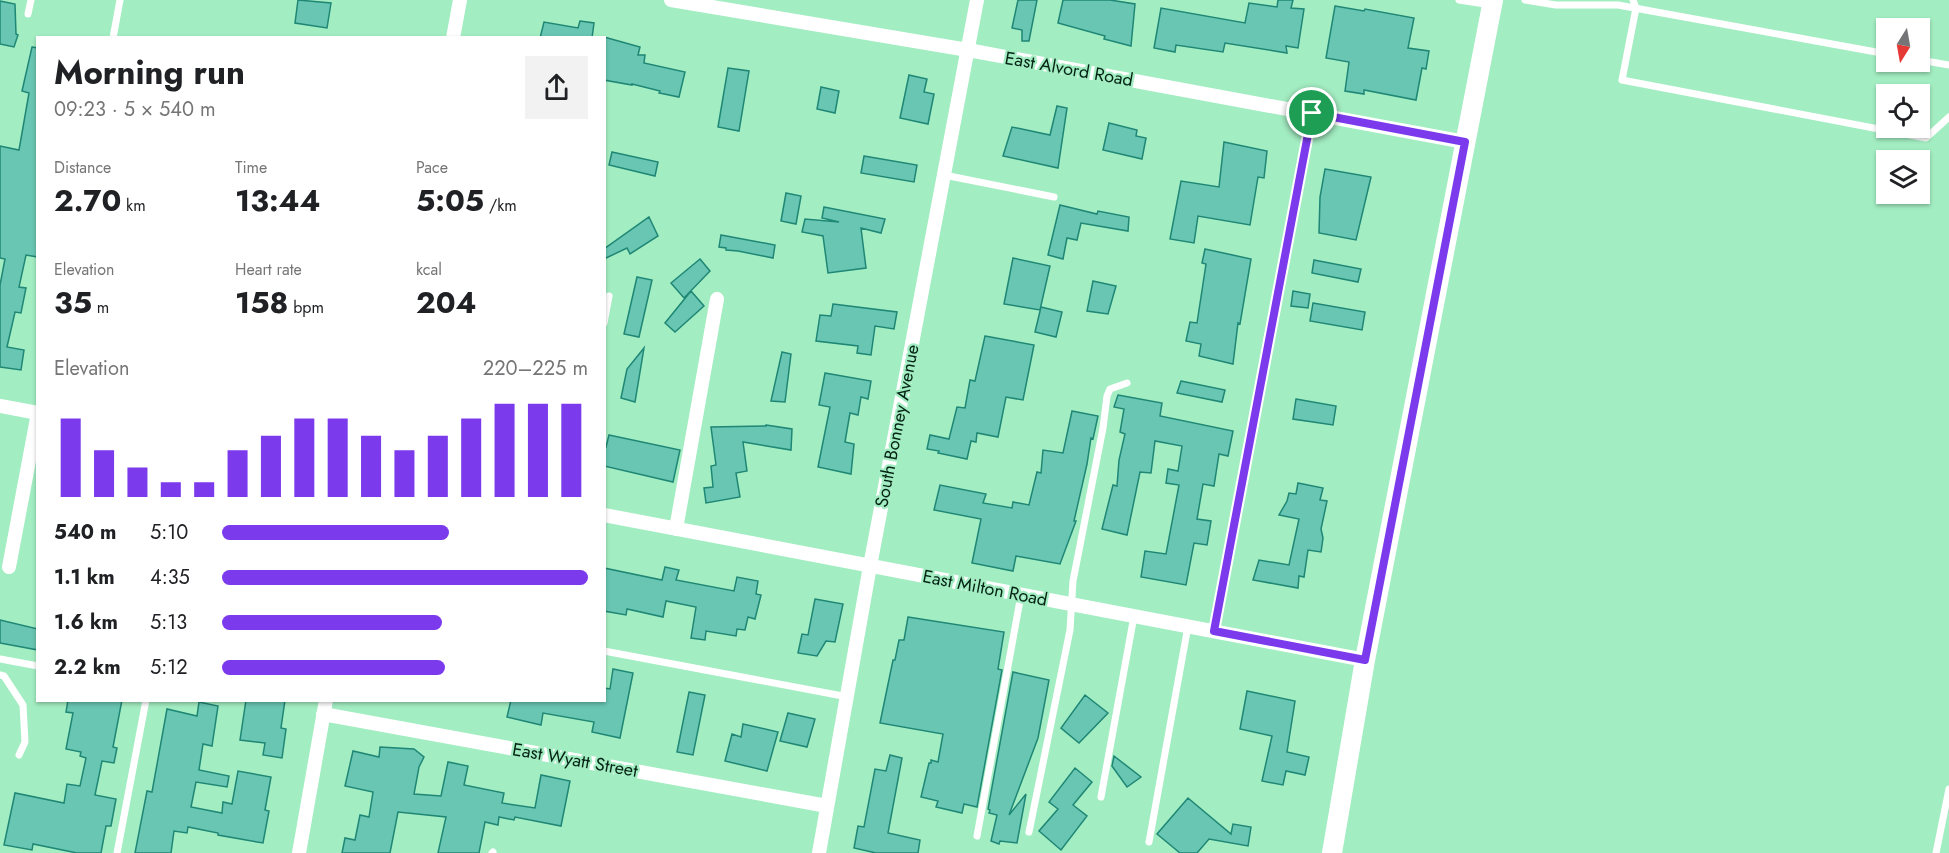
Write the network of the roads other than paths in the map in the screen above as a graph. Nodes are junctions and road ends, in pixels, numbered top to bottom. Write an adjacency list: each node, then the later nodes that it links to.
1 (31, 0): 11 (lane)
2 (120, 0): 12 (lane)
3 (460, 0): 13 (street)
4 (671, 0): 14 (street, East Alvord Road)
5 (977, 0): 14 (street, South Bonney Avenue)
6 (1459, 0): 9 (lane)
7 (1525, 0): 10 (lane)
8 (1633, 0): 10 (lane)
9 (1493, 2): 20 (street)
10 (1636, 8): 15 (lane); 19 (lane)
11 (28, 14)
12 (113, 36)
13 (453, 36)
14 (968, 50): 18 (street, East Alvord Road); 21 (street, South Bonney Avenue)
15 (1876, 52)
16 (1930, 62): 17 (lane)
17 (1949, 65)
18 (1312, 113): 20 (street, East Alvord Road); 38 (lane)
19 (1949, 117)
20 (1465, 142): 41 (street)
21 (944, 175): 22 (lane); 33 (street, South Bonney Avenue)
22 (1054, 197)
23 (609, 296): 25 (lane)
24 (717, 299): 31 (street)
25 (606, 312)
26 (1127, 383): 35 (lane)
27 (0, 406): 28 (street)
28 (36, 413)
29 (36, 424): 32 (street)
30 (606, 515): 31 (street, East Milton Road)
31 (676, 529): 33 (street, East Milton Road)
32 (9, 567)
33 (870, 567): 34 (street, East Milton Road); 44 (street, South Bonney Avenue)
34 (1021, 595): 35 (street, East Milton Road); 52 (lane)
35 (1071, 604): 36 (street, East Milton Road); 51 (lane)
36 (1134, 616): 37 (street, East Milton Road); 49 (lane)
37 (1188, 626): 38 (street, East Milton Road); 53 (lane)
38 (1214, 631): 41 (street, East Milton Road)
39 (606, 651): 44 (lane)
40 (0, 659): 42 (lane)
41 (1365, 660): 57 (street)
42 (36, 666)
43 (0, 675): 47 (lane)
44 (848, 697): 50 (street, South Bonney Avenue)
45 (146, 702): 54 (lane)
46 (325, 707): 50 (street, East Wyatt Street); 55 (street)
47 (19, 755)
48 (1949, 789): 58 (lane)
49 (1101, 797)
50 (828, 806): 56 (street, South Bonney Avenue)
51 (1029, 832)
52 (977, 836)
53 (1149, 842)
54 (117, 853)
55 (299, 853)
56 (819, 853)
57 (1332, 853)
58 (1936, 853)

